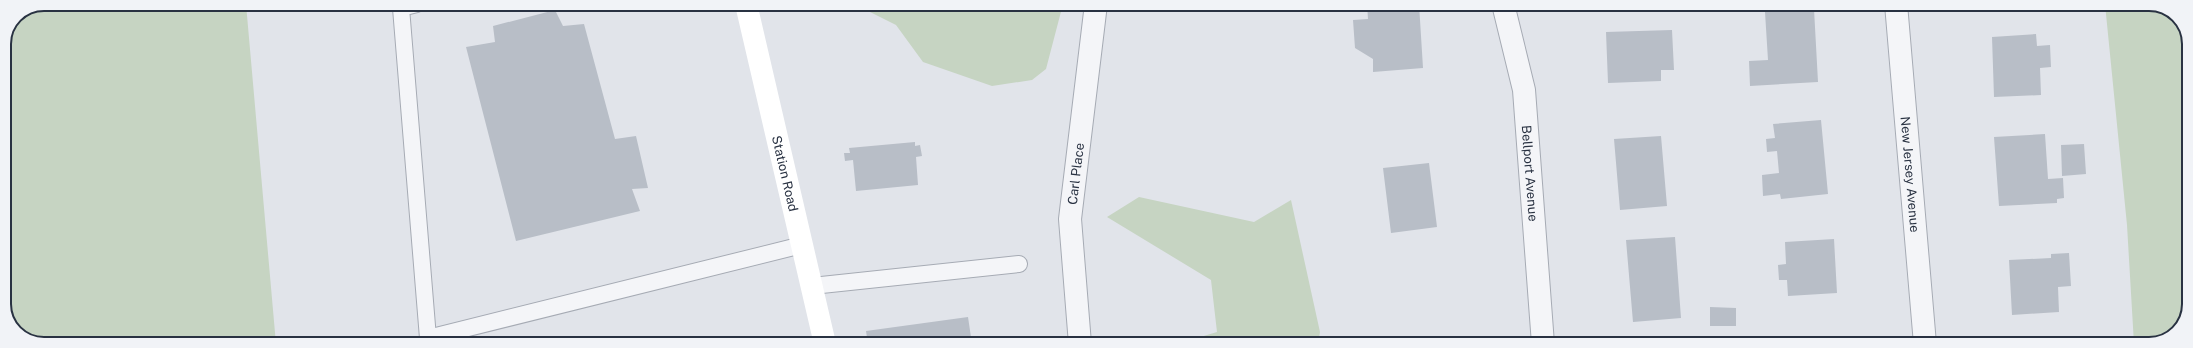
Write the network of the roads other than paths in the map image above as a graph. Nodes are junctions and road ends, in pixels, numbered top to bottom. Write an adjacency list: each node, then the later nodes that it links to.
1 (401, 11): 9 (lane)
2 (748, 11): 6 (main road, Station Road)
3 (1095, 11): 12 (street, Carl Place)
4 (1505, 11): 13 (street, Bellport Avenue)
5 (1897, 11): 14 (street, New Jersey Avenue)
6 (802, 245): 8 (main road, Station Road); 10 (lane)
7 (1019, 264): 8 (lane)
8 (812, 286): 11 (main road, Station Road)
9 (428, 337)
10 (432, 337)
11 (823, 337)
12 (1079, 337)
13 (1542, 337)
14 (1924, 337)

